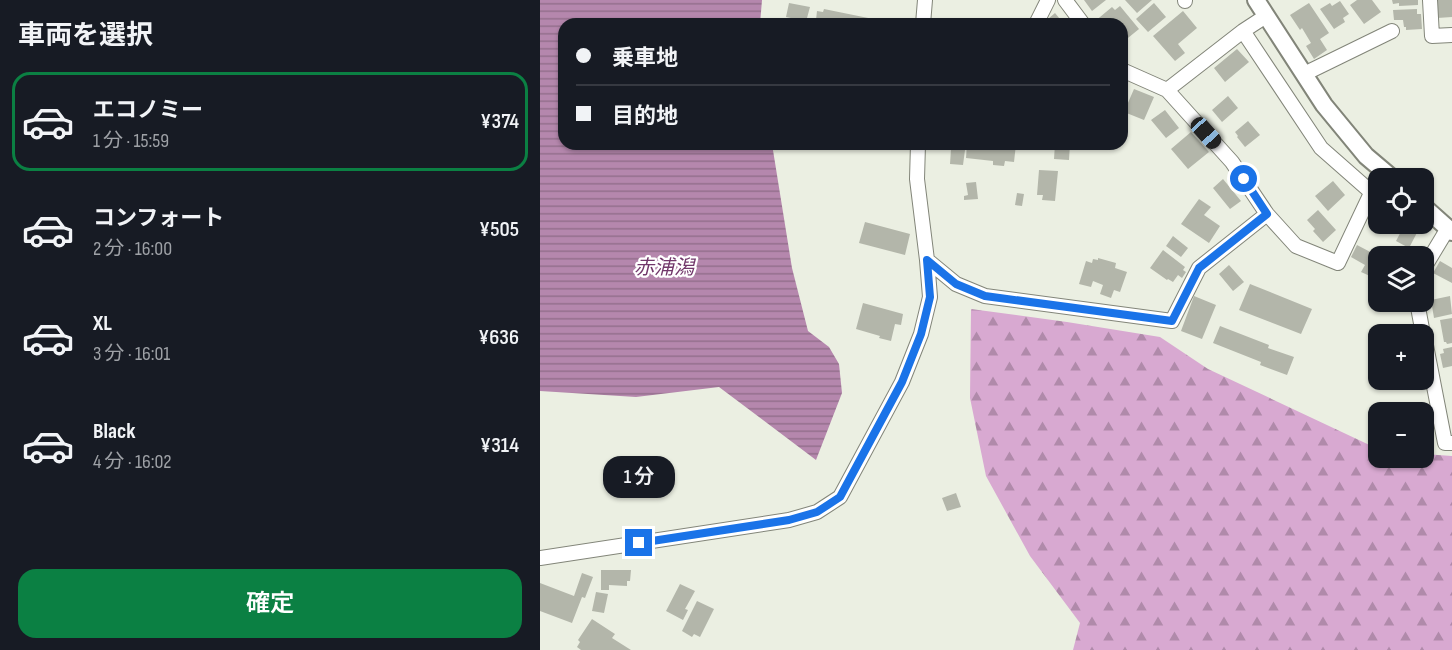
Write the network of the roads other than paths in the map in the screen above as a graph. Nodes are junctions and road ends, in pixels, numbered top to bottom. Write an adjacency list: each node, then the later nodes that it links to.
1 (925, 0): 7 (street)
2 (1048, 0): 8 (street)
3 (1065, 0): 9 (street)
4 (1256, 0): 6 (street)
5 (1430, 0): 12 (street)
6 (1266, 16): 10 (street); 14 (street)
7 (924, 18)
8 (1039, 18)
9 (1078, 18)
10 (1243, 31): 15 (street); 18 (street)
11 (1392, 31): 14 (street)
12 (1452, 34)
13 (1128, 73): 15 (street)
14 (1304, 74): 17 (street)
15 (1167, 90): 20 (street)
16 (918, 150): 24 (street)
17 (1380, 168)
18 (1368, 189)
19 (1368, 198): 20 (street)
20 (1267, 214): 24 (street)
21 (1434, 216): 22 (street)
22 (1450, 230): 23 (street)
23 (1434, 253)
24 (927, 260): 27 (street)
25 (1434, 390): 26 (street)
26 (1452, 443)
27 (540, 558)

